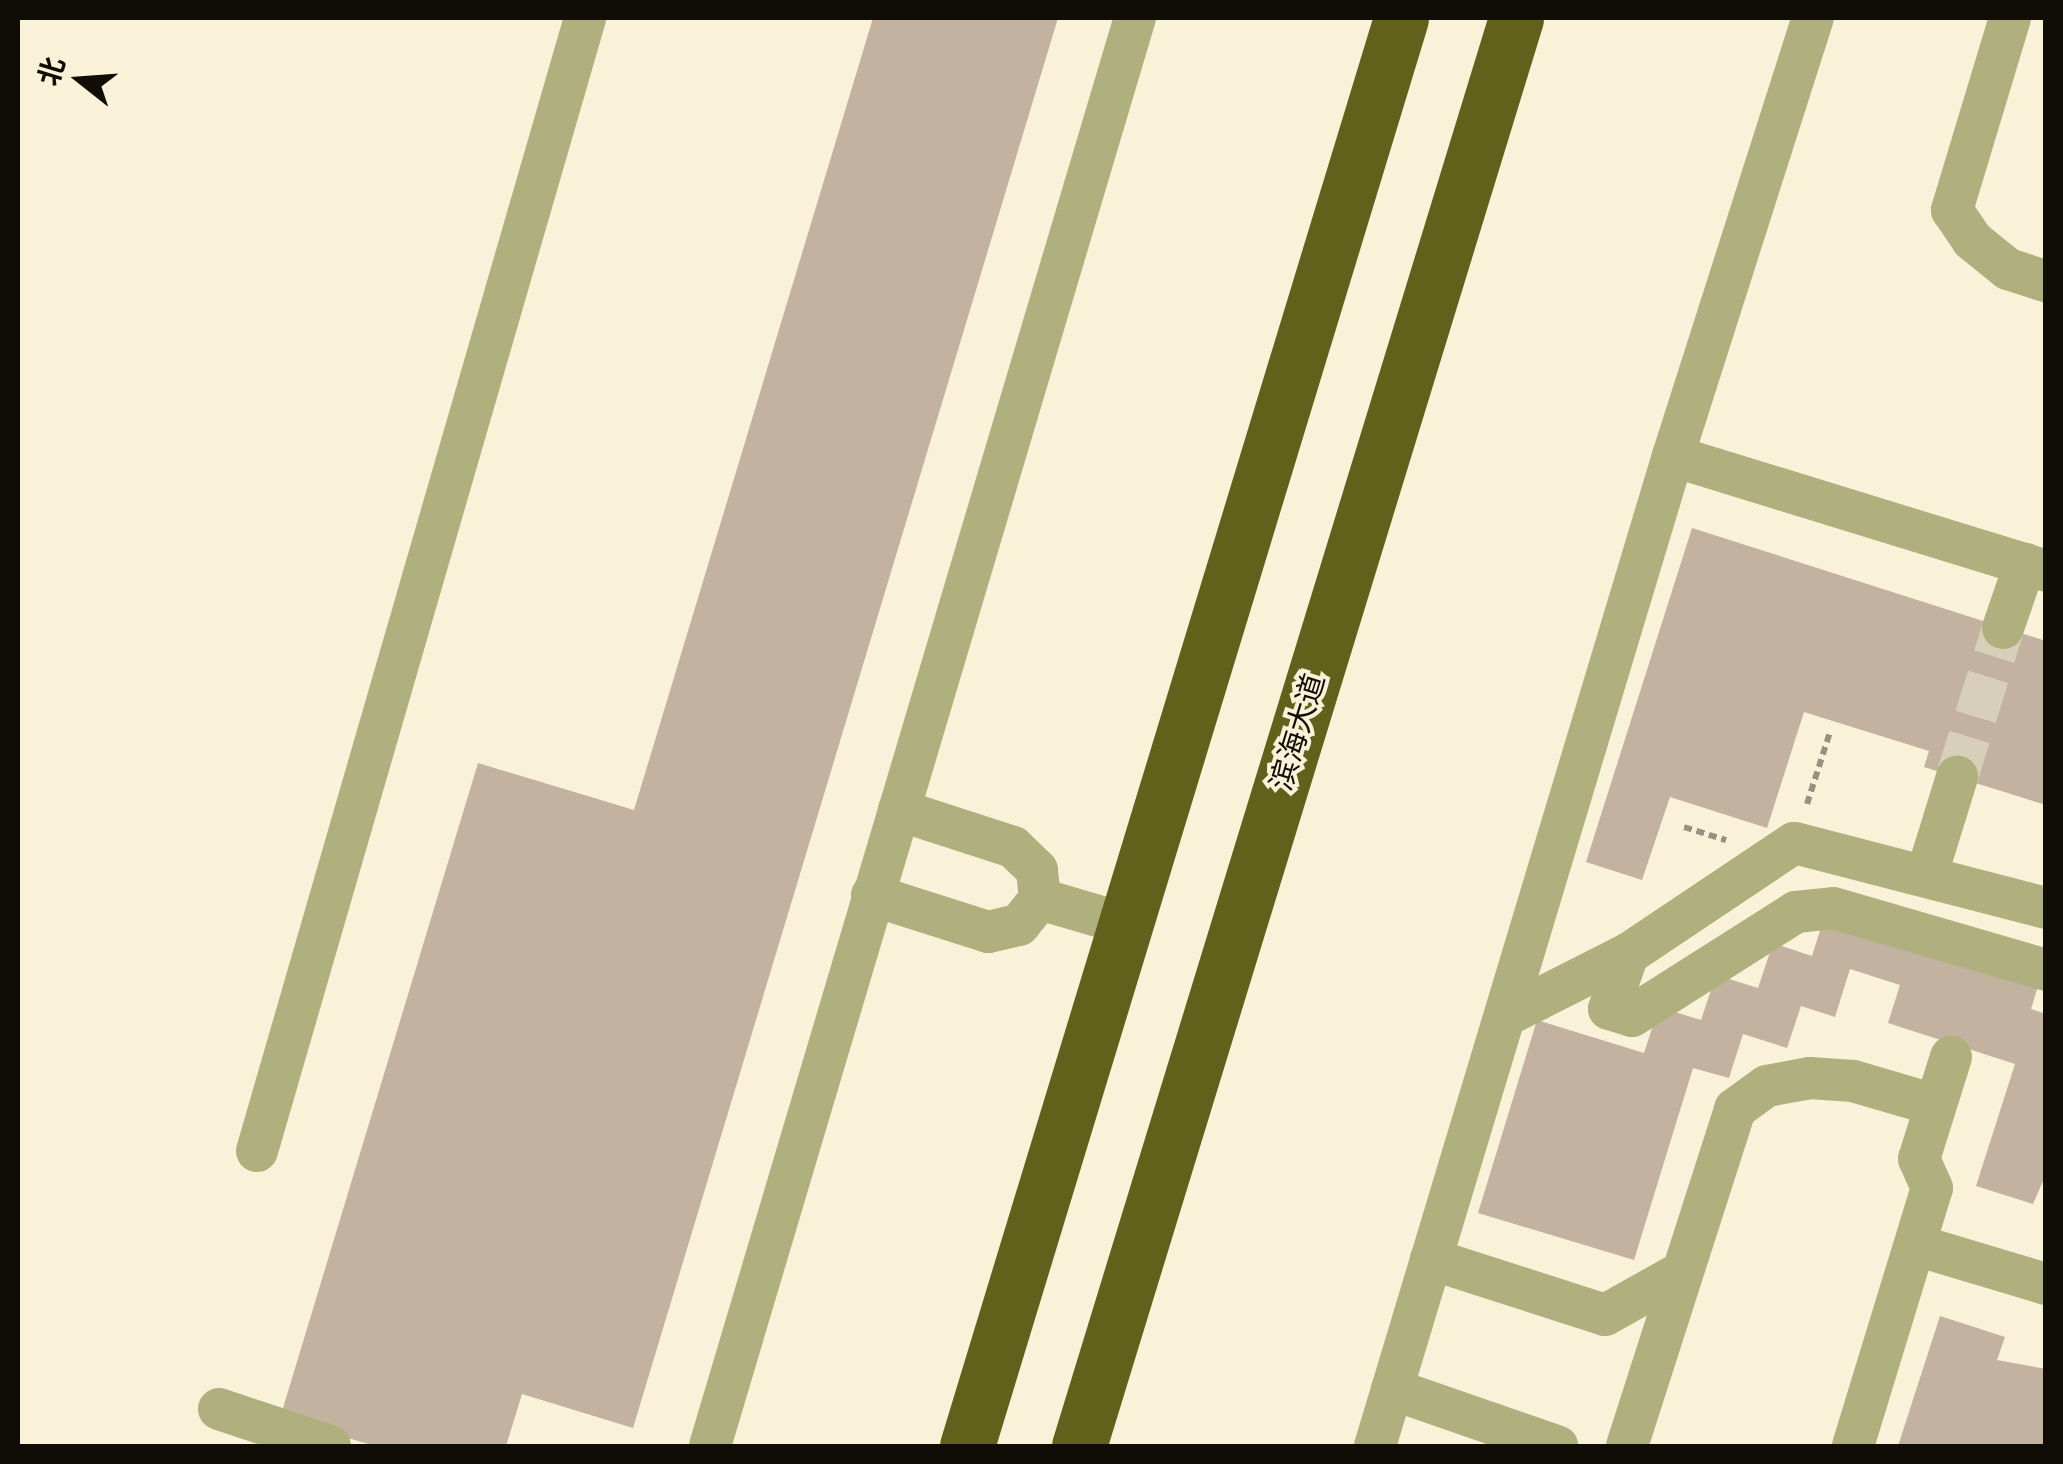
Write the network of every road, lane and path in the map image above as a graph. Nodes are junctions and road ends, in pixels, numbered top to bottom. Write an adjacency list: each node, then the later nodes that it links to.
1 (584, 18): 25 (street)
2 (1135, 18): 13 (street)
3 (1400, 18): 19 (highway)
4 (1516, 18): 35 (highway, 滨海大道)
5 (1814, 18): 8 (street)
6 (2010, 18): 7 (street)
7 (2046, 281)
8 (1674, 456): 9 (street); 22 (street)
9 (2035, 568): 10 (street)
10 (2003, 628)
11 (1830, 732): 14 (path)
12 (1956, 778): 15 (street)
13 (899, 810): 16 (street); 17 (street)
14 (1794, 843): 15 (street); 20 (street)
15 (1927, 874): 18 (street)
16 (872, 895): 17 (street); 33 (street)
17 (1040, 899): 19 (street)
18 (2046, 908)
19 (1125, 924): 34 (highway)
20 (1628, 954): 21 (street); 22 (street)
21 (2046, 970)
22 (1505, 1016): 27 (street)
23 (1951, 1057): 24 (street)
24 (1935, 1105): 26 (street); 28 (street)
25 (257, 1150)
26 (1916, 1245): 29 (street); 39 (street)
27 (1432, 1259): 28 (street); 30 (street)
28 (1680, 1273): 38 (street)
29 (2046, 1284)
30 (1392, 1390): 36 (street); 37 (street)
31 (219, 1409): 32 (street)
32 (330, 1446)
33 (710, 1446)
34 (967, 1446)
35 (1079, 1446)
36 (1375, 1446)
37 (1557, 1446)
38 (1627, 1446)
39 (1852, 1446)

